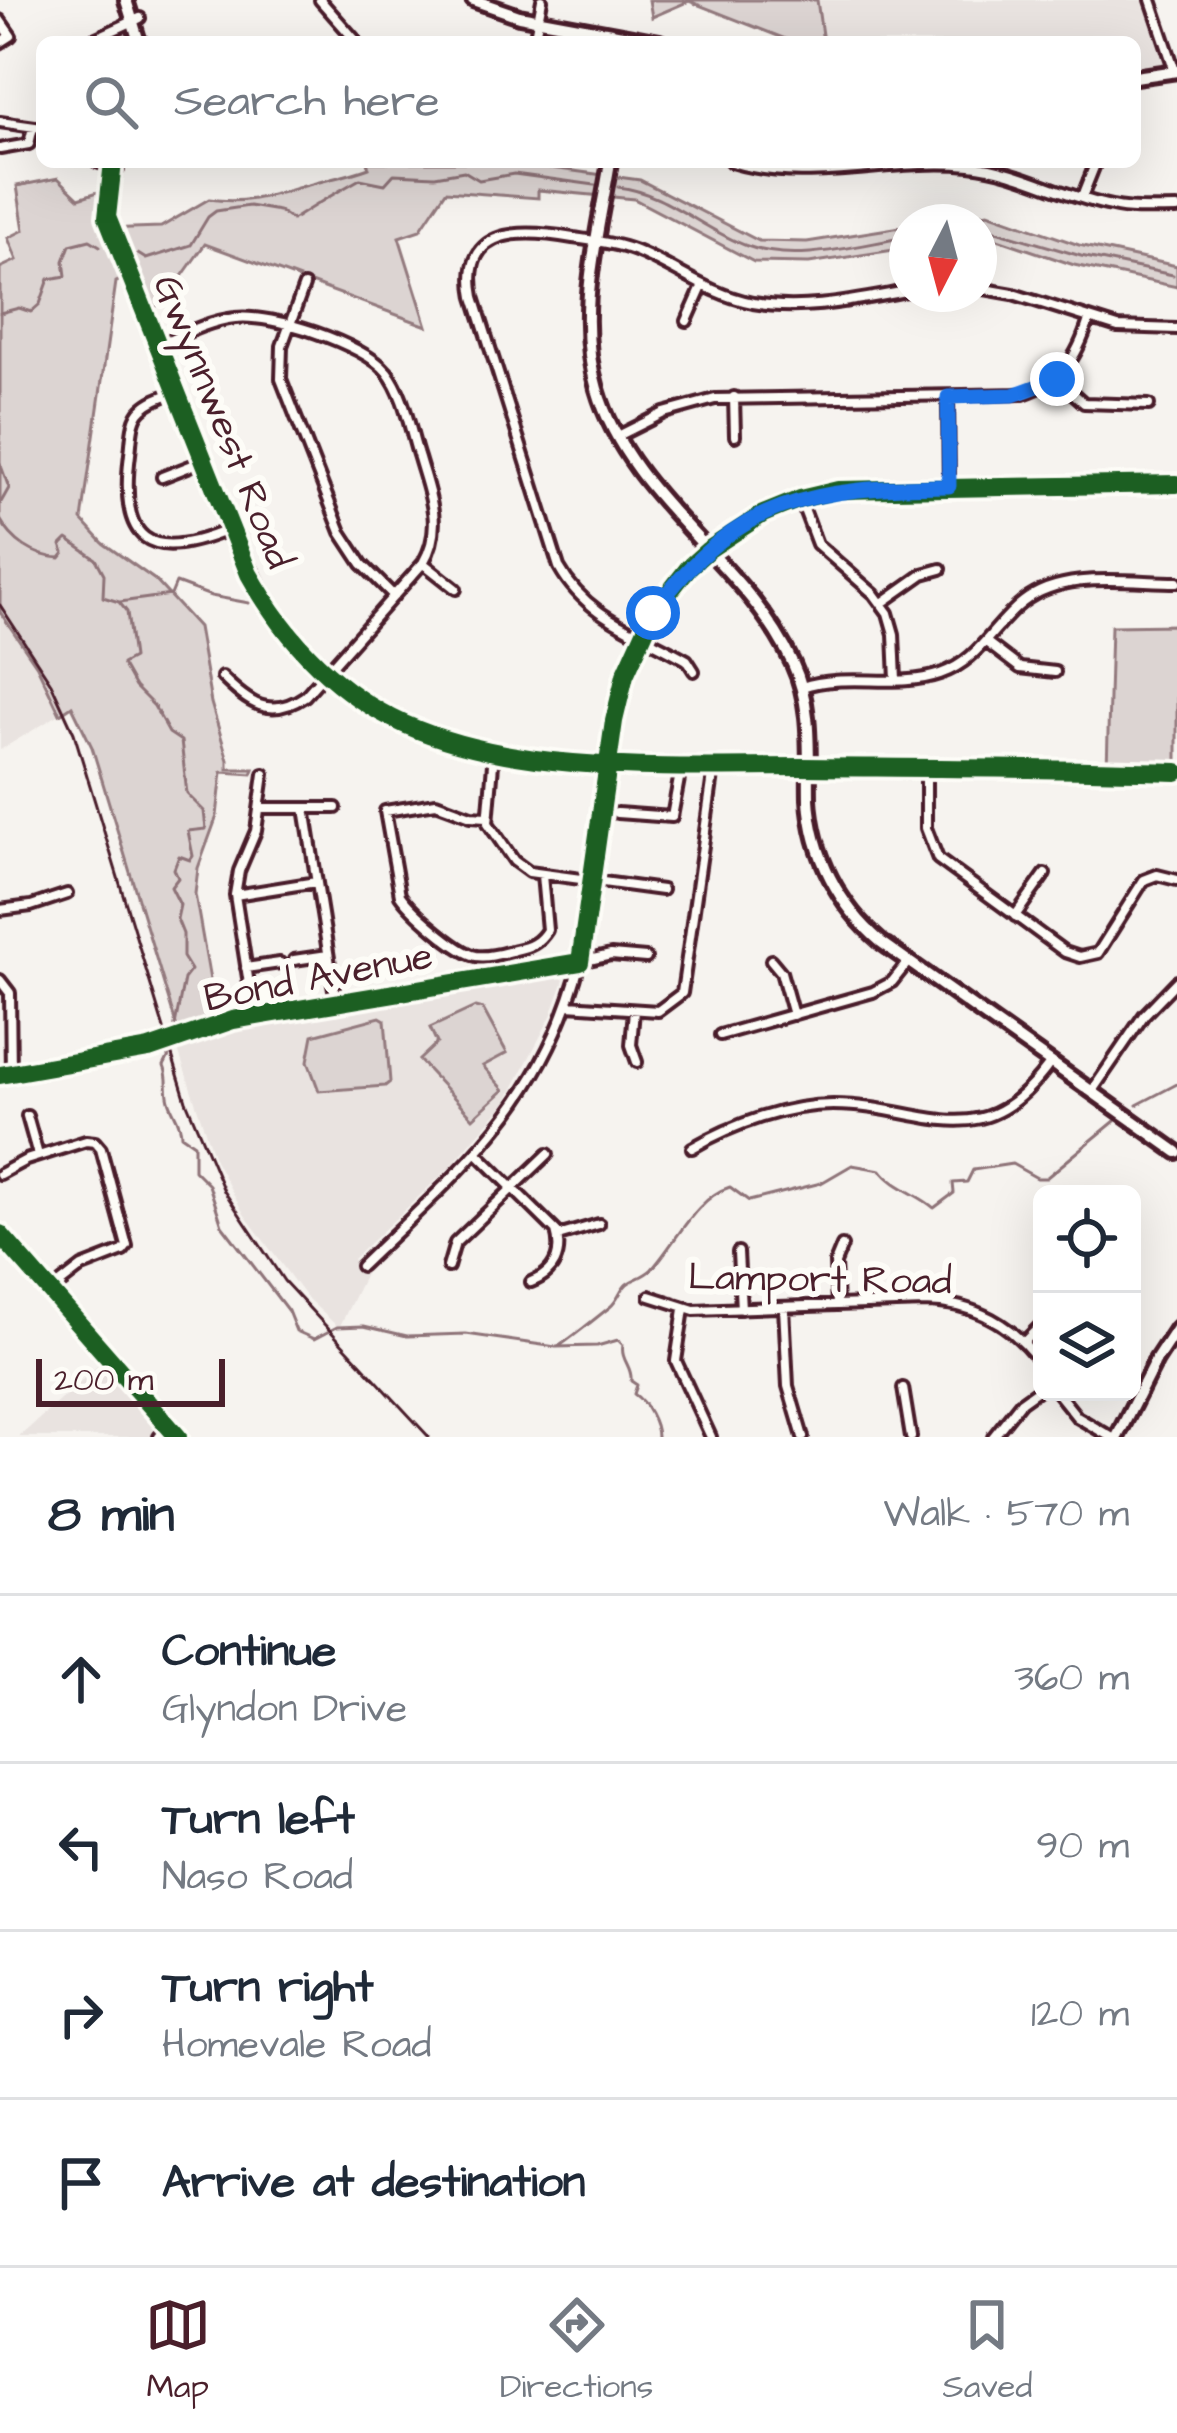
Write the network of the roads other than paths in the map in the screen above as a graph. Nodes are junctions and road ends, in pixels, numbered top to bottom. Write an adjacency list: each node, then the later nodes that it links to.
1 (130, 0): 6 (street)
2 (320, 0): 11 (street)
3 (473, 0): 7 (street)
4 (542, 0): 7 (street)
5 (1150, 0): 15 (street)
6 (137, 19): 9 (street); 10 (street)
7 (538, 19): 12 (street); 13 (street)
8 (0, 20): 14 (street)
9 (100, 36)
10 (141, 36)
11 (352, 36)
12 (535, 36)
13 (615, 36)
14 (0, 43)
15 (1176, 74): 16 (street)
16 (1141, 77)
17 (0, 122): 18 (street)
18 (36, 127)
19 (36, 131): 20 (street)
20 (0, 149)
21 (116, 168): 38 (street, Gwynnwest Road)
22 (609, 168): 29 (street)
23 (768, 168): 24 (street)
24 (881, 168)
25 (980, 168): 27 (street)
26 (1094, 168): 27 (street)
27 (1082, 197): 28 (street)
28 (1177, 209)
29 (597, 241): 31 (street); 44 (street); 59 (street)
30 (304, 286): 36 (street)
31 (702, 287): 33 (street); 35 (street)
32 (997, 291): 34 (street)
33 (889, 294)
34 (1089, 320): 37 (street); 39 (street)
35 (687, 321)
36 (289, 325): 38 (street); 53 (street); 57 (street)
37 (1177, 329)
38 (157, 346): 40 (street, Gwynnwest Road)
39 (1057, 379): 41 (street); 43 (street)
40 (176, 392): 46 (street, Gwynnwest Road); 51 (street)
41 (948, 397): 42 (street); 49 (street)
42 (734, 398): 44 (street); 45 (street)
43 (1149, 405)
44 (616, 436): 52 (street)
45 (735, 436)
46 (203, 461): 47 (street); 51 (street, Gwynnwest Road)
47 (162, 477)
48 (1177, 484): 49 (street)
49 (949, 486): 50 (street)
50 (800, 499): 52 (street); 58 (street)
51 (230, 529): 63 (street, Gwynnwest Road)
52 (708, 550): 59 (street); 66 (street)
53 (422, 563): 56 (street); 57 (street)
54 (941, 569): 58 (street)
55 (1177, 582): 60 (street)
56 (456, 589)
57 (394, 596): 63 (street)
58 (882, 604): 65 (street)
59 (640, 636): 61 (street); 68 (street)
60 (986, 642): 62 (street); 65 (street)
61 (694, 671)
62 (1055, 672)
63 (326, 674): 64 (street); 67 (street, Gwynnwest Road)
64 (222, 677)
65 (896, 680): 66 (street)
66 (802, 687): 71 (street)
67 (494, 751): 68 (street, Gwynnwest Road); 79 (street)
68 (608, 766): 69 (street); 83 (street)
69 (681, 767): 70 (street); 78 (street)
70 (715, 767): 71 (street); 104 (street)
71 (810, 767): 72 (street); 96 (street)
72 (926, 769): 73 (street); 89 (street)
73 (1177, 772)
74 (264, 773): 75 (street)
75 (260, 808): 76 (street); 87 (street)
76 (305, 808): 77 (street); 84 (street)
77 (336, 808)
78 (617, 813)
79 (487, 817): 81 (street); 90 (street)
80 (1045, 874): 89 (street)
81 (542, 875): 83 (street); 90 (street)
82 (1177, 880): 89 (street)
83 (592, 881): 85 (street); 95 (street)
84 (316, 882): 87 (street); 91 (street)
85 (662, 890)
86 (68, 894): 88 (street)
87 (236, 896): 98 (street)
88 (0, 910)
89 (1015, 916)
90 (498, 954): 99 (street)
91 (328, 955): 93 (street); 102 (street)
92 (646, 958): 95 (street)
93 (295, 960)
94 (771, 960): 105 (street)
95 (580, 962): 99 (street, Bond Avenue); 103 (street)
96 (908, 962): 105 (street); 109 (street)
97 (280, 963): 98 (street)
98 (246, 968): 106 (street)
99 (502, 975): 102 (street, Bond Avenue)
100 (0, 980): 110 (street)
101 (1177, 981): 111 (street)
102 (336, 1002): 106 (street, Bond Avenue)
103 (568, 1005): 104 (street); 115 (street)
104 (634, 1010): 108 (street)
105 (793, 1015): 107 (street)
106 (254, 1016): 110 (street, Bond Avenue)
107 (719, 1036)
108 (637, 1062)
109 (1051, 1062): 111 (street); 113 (street)
110 (6, 1074)
111 (1092, 1091): 114 (street)
112 (27, 1116): 117 (street)
113 (692, 1148)
114 (1177, 1152)
115 (478, 1154): 119 (street); 125 (street)
116 (548, 1154): 119 (street)
117 (38, 1155): 118 (street); 128 (street)
118 (0, 1174)
119 (514, 1186): 122 (street); 126 (street)
120 (599, 1224): 122 (street)
121 (0, 1234): 128 (street)
122 (558, 1236): 127 (street)
123 (842, 1246): 130 (street)
124 (738, 1252): 133 (street)
125 (361, 1266)
126 (448, 1267)
127 (531, 1282)
128 (51, 1291): 141 (street)
129 (650, 1296): 132 (street, Lamport Road)
130 (837, 1305): 131 (street, Lamport Road); 136 (street, Lamport Road)
131 (784, 1307): 133 (street, Lamport Road); 145 (street)
132 (684, 1309): 133 (street, Lamport Road); 144 (street)
133 (741, 1309)
134 (1177, 1328): 148 (street)
135 (1033, 1333): 136 (street)
136 (1024, 1342): 137 (street, Lamport Road)
137 (1033, 1354)
138 (903, 1388): 146 (street)
139 (1033, 1393): 147 (street)
140 (1064, 1401): 148 (street)
141 (169, 1426): 142 (street); 143 (street)
142 (159, 1437)
143 (178, 1437)
144 (710, 1437)
145 (803, 1437)
146 (911, 1437)
147 (993, 1437)
148 (1114, 1437)

